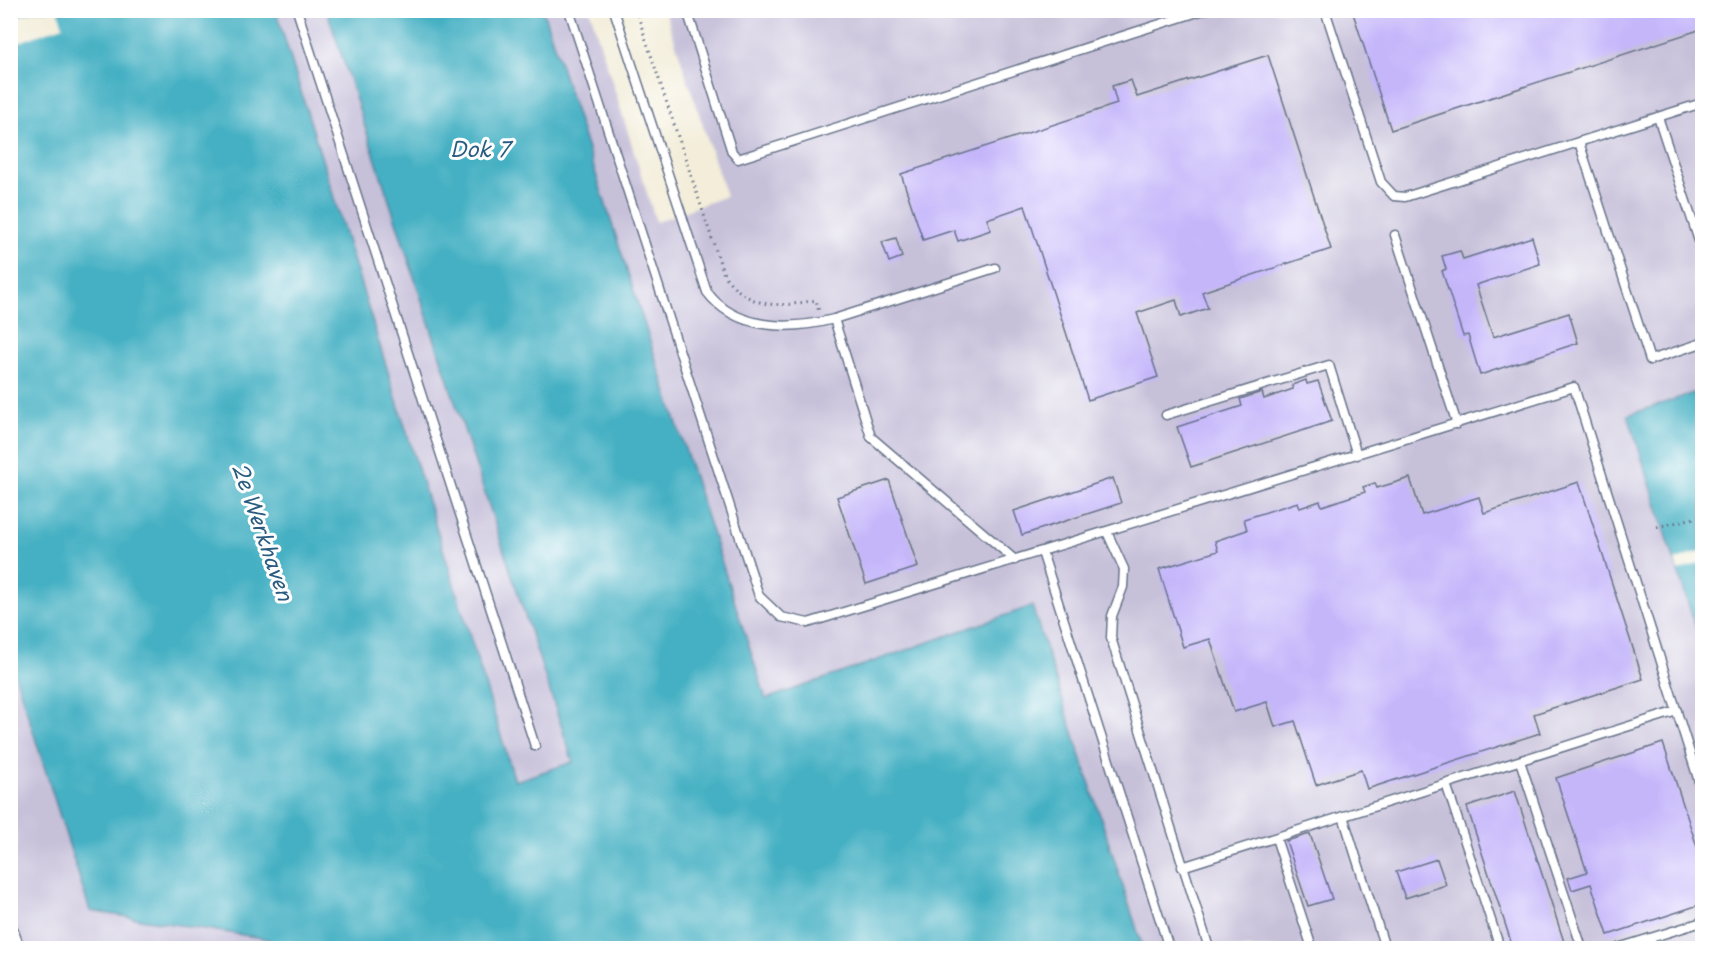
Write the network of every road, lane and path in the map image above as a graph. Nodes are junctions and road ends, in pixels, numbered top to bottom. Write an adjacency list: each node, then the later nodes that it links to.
1 (297, 10): 26 (lane)
2 (569, 10): 24 (lane)
3 (614, 10): 15 (lane)
4 (636, 10): 15 (path)
5 (687, 10): 6 (lane)
6 (1204, 10)
7 (1325, 10): 10 (lane)
8 (1702, 103): 9 (lane)
9 (1658, 117): 10 (lane); 12 (lane)
10 (1579, 142): 16 (lane)
11 (1395, 235): 18 (lane)
12 (1702, 250)
13 (995, 268): 14 (lane)
14 (834, 319): 15 (lane); 24 (lane)
15 (821, 322)
16 (1702, 342)
17 (1166, 415): 19 (lane)
18 (1457, 424): 19 (lane); 25 (lane)
19 (1357, 455): 22 (lane)
20 (1702, 516): 21 (path)
21 (1657, 527)
22 (1107, 532): 23 (lane); 32 (lane)
23 (1042, 552): 24 (lane); 37 (lane)
24 (1015, 560)
25 (1677, 711): 27 (lane); 29 (lane)
26 (535, 746)
27 (1520, 761): 28 (lane); 42 (lane)
28 (1446, 784): 30 (lane); 41 (lane)
29 (1702, 791)
30 (1343, 816): 31 (lane); 40 (lane)
31 (1276, 838): 32 (lane); 39 (lane)
32 (1182, 867): 38 (lane)
33 (10, 921): 36 (lane)
34 (1702, 922): 35 (lane)
35 (1650, 938): 43 (lane); 44 (lane)
36 (20, 948)
37 (1169, 948)
38 (1209, 948)
39 (1312, 948)
40 (1386, 948)
41 (1500, 948)
42 (1582, 948)
43 (1618, 948)
44 (1653, 948)

